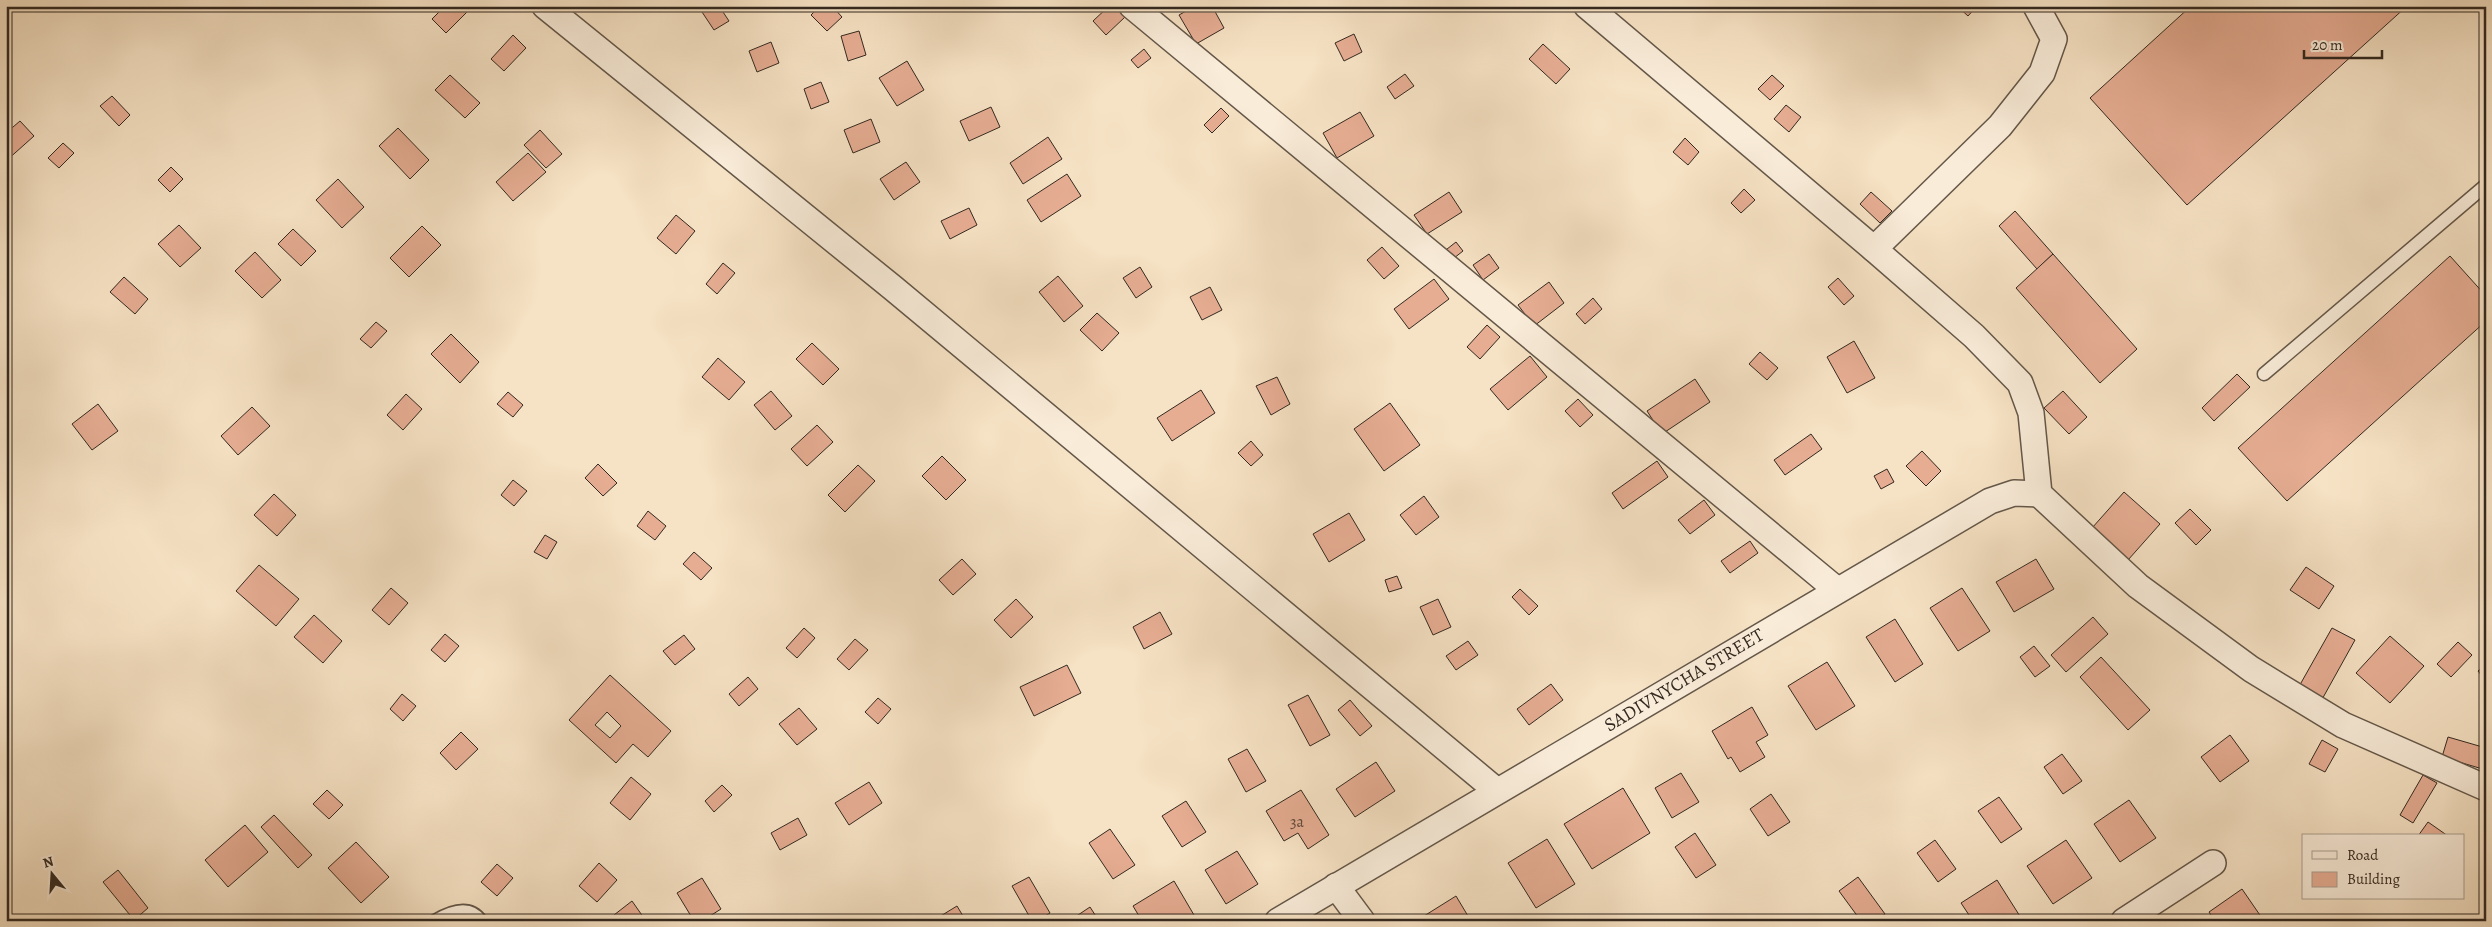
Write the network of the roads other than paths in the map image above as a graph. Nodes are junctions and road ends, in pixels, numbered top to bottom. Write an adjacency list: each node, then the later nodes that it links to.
1 (545, 6): 11 (street)
2 (1132, 6): 9 (street)
3 (1586, 6): 6 (street)
4 (2036, 6): 6 (street)
5 (2486, 185): 7 (lane)
6 (1874, 249): 8 (street)
7 (2264, 374)
8 (2039, 494): 9 (street, SADIVNYCHA STREET); 10 (street)
9 (1837, 590): 11 (street, SADIVNYCHA STREET)
10 (2486, 788)
11 (1497, 791): 13 (street, SADIVNYCHA STREET)
12 (2213, 863): 18 (street)
13 (1336, 886): 16 (street, SADIVNYCHA STREET); 17 (street)
14 (435, 921): 15 (lane)
15 (481, 921)
16 (1278, 921)
17 (1362, 921)
18 (2124, 921)

